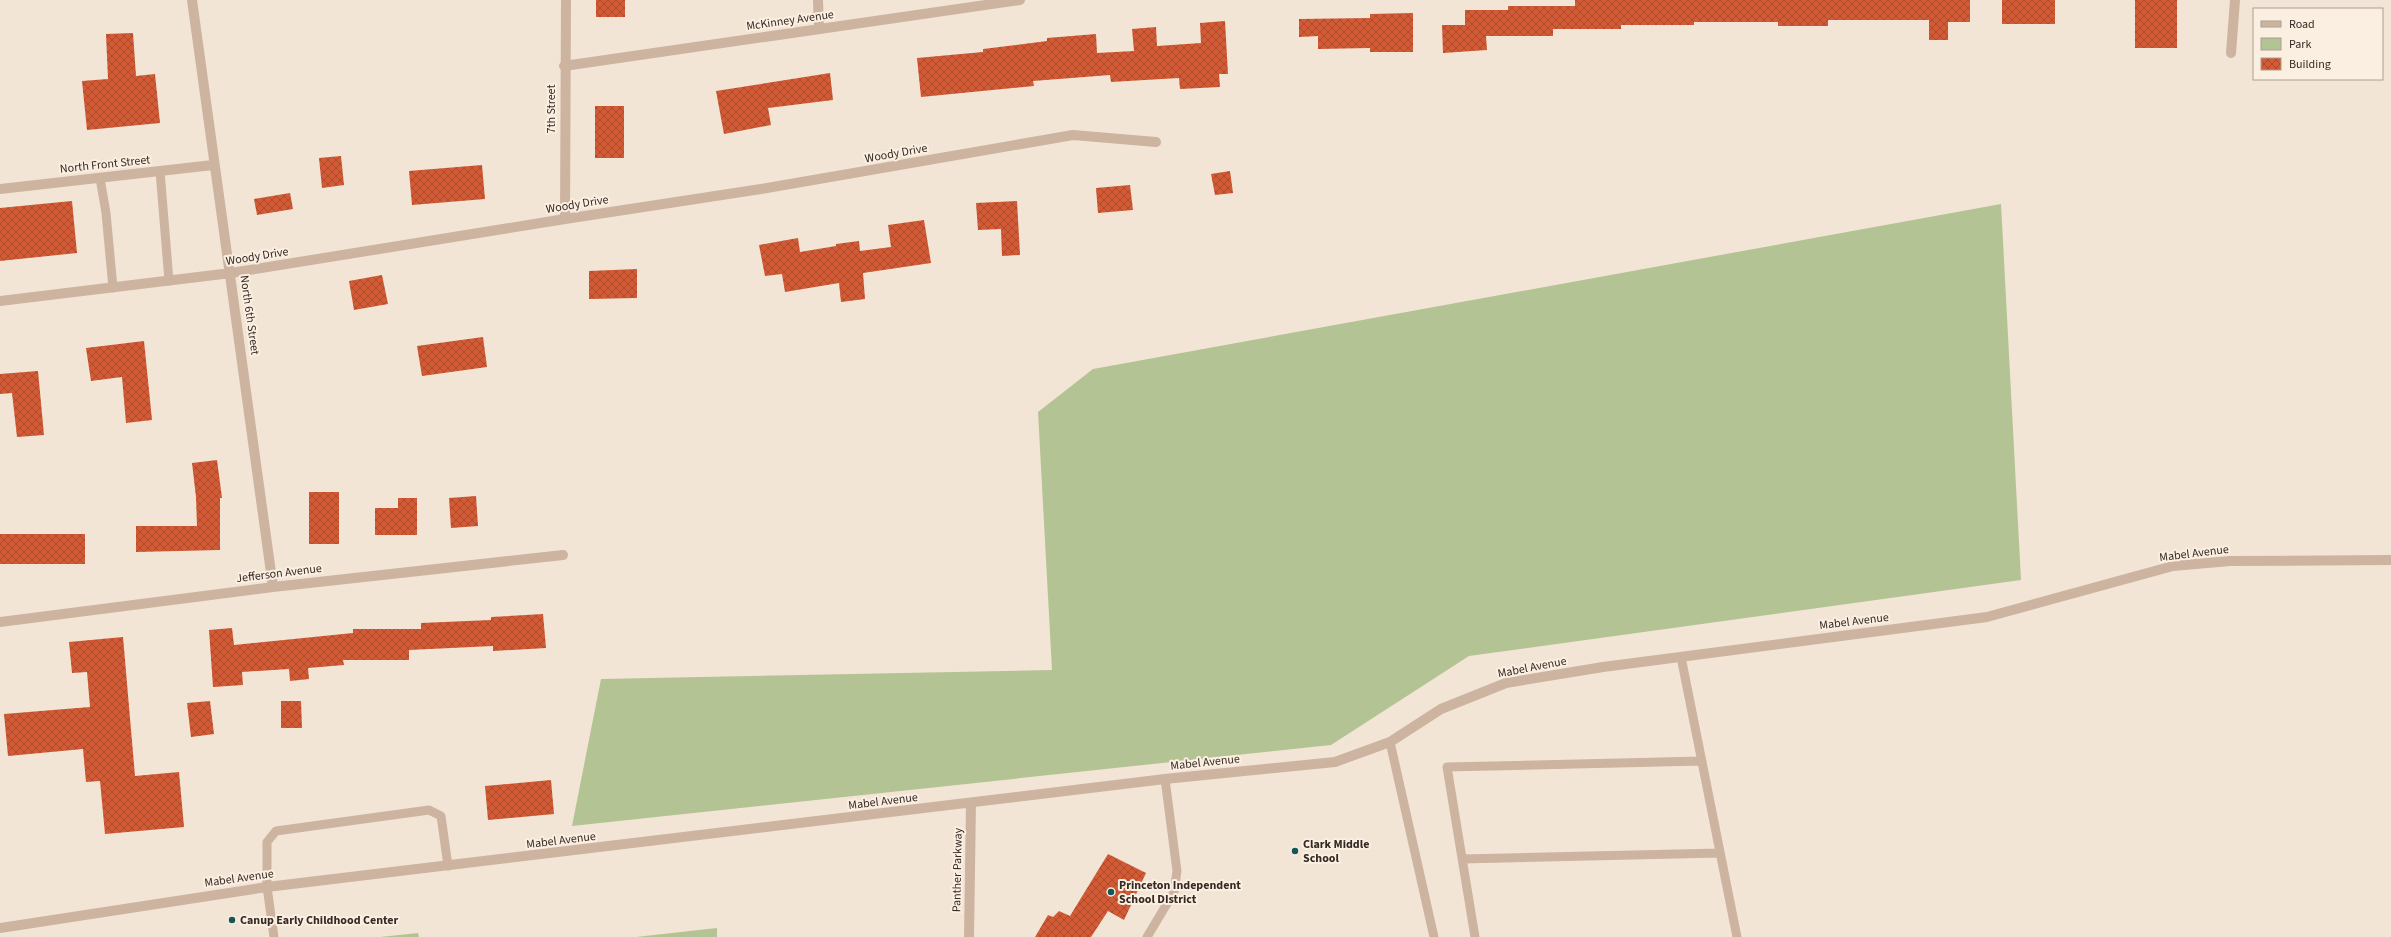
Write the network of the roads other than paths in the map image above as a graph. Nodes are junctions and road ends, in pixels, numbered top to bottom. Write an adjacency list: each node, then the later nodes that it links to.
1 (192, 0): 10 (street, North 6th Street)
2 (566, 0): 8 (street, 7th Street)
3 (818, 0): 6 (street)
4 (1020, 0): 6 (street, McKinney Avenue)
5 (2235, 0): 7 (street)
6 (819, 29): 8 (street, McKinney Avenue)
7 (2231, 53)
8 (564, 66): 14 (street, 7th Street)
9 (1156, 142): 14 (street, Woody Drive)
10 (213, 165): 11 (street, North Front Street); 15 (street, North 6th Street)
11 (160, 171): 12 (street, North Front Street); 16 (lane)
12 (100, 178): 13 (street, North Front Street); 17 (lane)
13 (0, 189)
14 (564, 218): 15 (street, Woody Drive)
15 (231, 273): 16 (street, Woody Drive); 21 (street, North 6th Street)
16 (169, 281): 17 (street, Woody Drive)
17 (113, 288): 18 (street, Woody Drive)
18 (0, 301)
19 (563, 555): 21 (street, Jefferson Avenue)
20 (2391, 560): 23 (street, Mabel Avenue)
21 (273, 587): 22 (street, Jefferson Avenue)
22 (0, 622)
23 (1681, 657): 24 (street, Mabel Avenue); 25 (lane)
24 (1390, 742): 26 (street, Mabel Avenue); 36 (lane)
25 (1702, 761): 28 (lane); 29 (lane)
26 (1165, 779): 27 (street, Mabel Avenue); 35 (lane)
27 (971, 803): 30 (street, Mabel Avenue); 34 (street, Panther Parkway)
28 (1720, 853): 29 (lane); 38 (lane)
29 (1462, 859): 37 (lane)
30 (448, 866): 31 (street, Mabel Avenue); 31 (lane)
31 (267, 887): 32 (street, Mabel Avenue); 33 (lane)
32 (0, 928)
33 (274, 937)
34 (969, 937)
35 (1147, 937)
36 (1434, 937)
37 (1475, 937)
38 (1737, 937)

